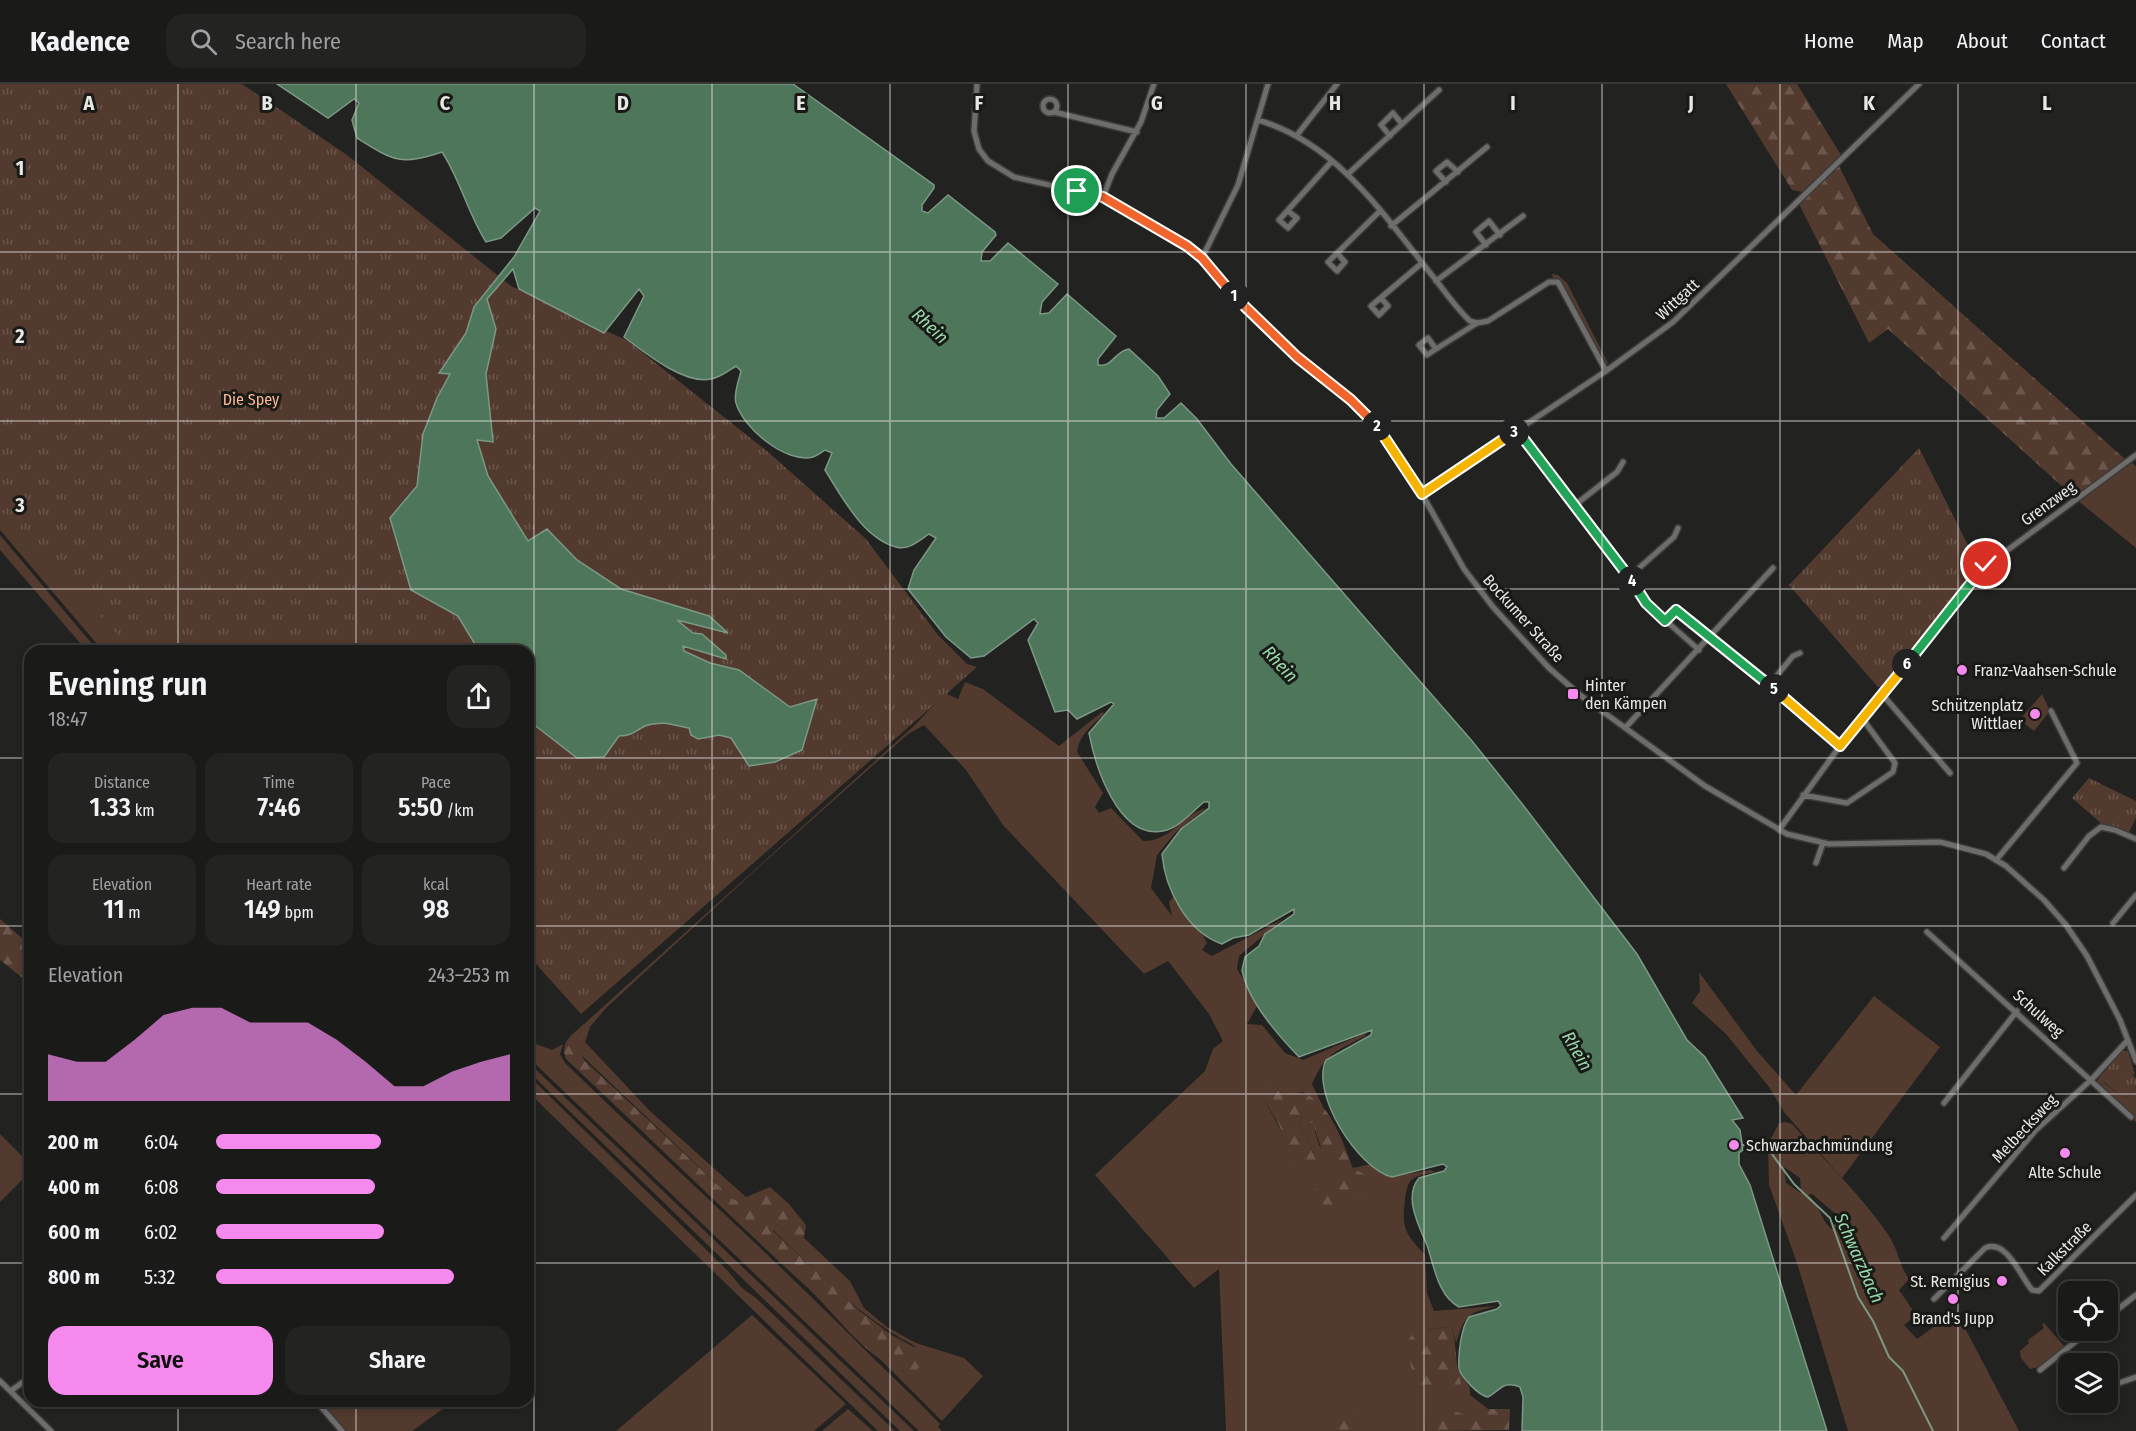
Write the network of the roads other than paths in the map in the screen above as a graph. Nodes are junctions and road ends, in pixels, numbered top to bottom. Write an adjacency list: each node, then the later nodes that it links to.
1 (977, 84): 18 (street, Bockumer Straße)
2 (1154, 84): 10 (street)
3 (1268, 84): 8 (street)
4 (1337, 84): 11 (street)
5 (1918, 84): 32 (street, Wittgatt)
6 (1439, 90): 9 (street)
7 (1054, 112): 10 (street)
8 (1258, 120): 11 (street); 26 (street)
9 (1402, 124): 12 (street); 12 (street)
10 (1137, 132): 18 (street)
11 (1297, 135): 14 (street)
12 (1390, 136): 16 (street)
13 (1488, 147): 15 (street)
14 (1332, 161): 16 (street); 19 (street)
15 (1458, 172): 17 (street); 17 (street)
16 (1348, 174): 20 (street)
17 (1446, 182): 22 (street)
18 (1103, 197): 26 (street, Bockumer Straße)
19 (1288, 210)
20 (1380, 210): 22 (street); 25 (street)
21 (1523, 216): 23 (street)
22 (1391, 226): 27 (street)
23 (1500, 235): 24 (street); 24 (street)
24 (1486, 245): 28 (street)
25 (1337, 253)
26 (1202, 258): 36 (street, Bockumer Straße)
27 (1422, 263): 28 (street); 29 (street)
28 (1436, 281): 30 (street)
29 (1381, 298)
30 (1477, 323): 31 (street); 32 (street)
31 (1436, 349)
32 (1606, 371): 33 (street, Wittgatt)
33 (1517, 430): 36 (street, Wittgatt); 37 (street)
34 (2136, 455): 46 (street, Grenzweg)
35 (1623, 462): 37 (street)
36 (1422, 494): 49 (street, Bockumer Straße)
37 (1575, 505): 40 (street)
38 (1678, 528): 40 (street)
39 (1773, 568): 42 (street)
40 (1629, 576): 41 (street)
41 (1665, 621): 42 (street); 43 (street)
42 (1710, 637): 43 (street); 45 (street)
43 (1699, 650): 49 (street)
44 (1800, 653): 45 (street)
45 (1769, 685): 50 (street)
46 (1882, 694): 48 (street, Grenzweg); 51 (street)
47 (2051, 711): 56 (street)
48 (1862, 718): 50 (street, Grenzweg); 52 (street)
49 (1626, 727): 53 (street, Bockumer Straße)
50 (1840, 746): 52 (street, Grenzweg)
51 (1950, 773)
52 (1803, 795): 53 (street, Grenzweg)
53 (1779, 830): 55 (street, Bockumer Straße)
54 (2136, 839): 58 (street)
55 (1823, 843): 56 (street, Bockumer Straße); 57 (street)
56 (1997, 860): 63 (street, Bockumer Straße)
57 (1816, 863)
58 (2064, 868)
59 (2136, 895): 60 (street)
60 (2113, 923)
61 (1927, 932): 62 (street, Schulweg)
62 (2017, 1011): 65 (street, Schulweg); 66 (street)
63 (2128, 1040): 64 (street, Bockumer Straße); 65 (street, Melbecksweg)
64 (2136, 1061)
65 (2092, 1079): 67 (street, Schulweg); 69 (street, Melbecksweg)
66 (1944, 1103)
67 (2131, 1117)
68 (2136, 1195): 71 (street, Kalkstraße)
69 (1944, 1238)
70 (2136, 1295): 72 (street)
71 (1934, 1299)
72 (2118, 1309)
73 (2076, 1341): 74 (street)
74 (2040, 1370)
75 (2136, 1377): 78 (street)
76 (0, 1381): 79 (street)
77 (24, 1381): 79 (street)
78 (2119, 1383)
79 (12, 1390): 80 (street)
80 (24, 1403)
81 (28, 1407): 83 (street)
82 (321, 1407): 84 (street)
83 (51, 1431)
84 (342, 1431)

